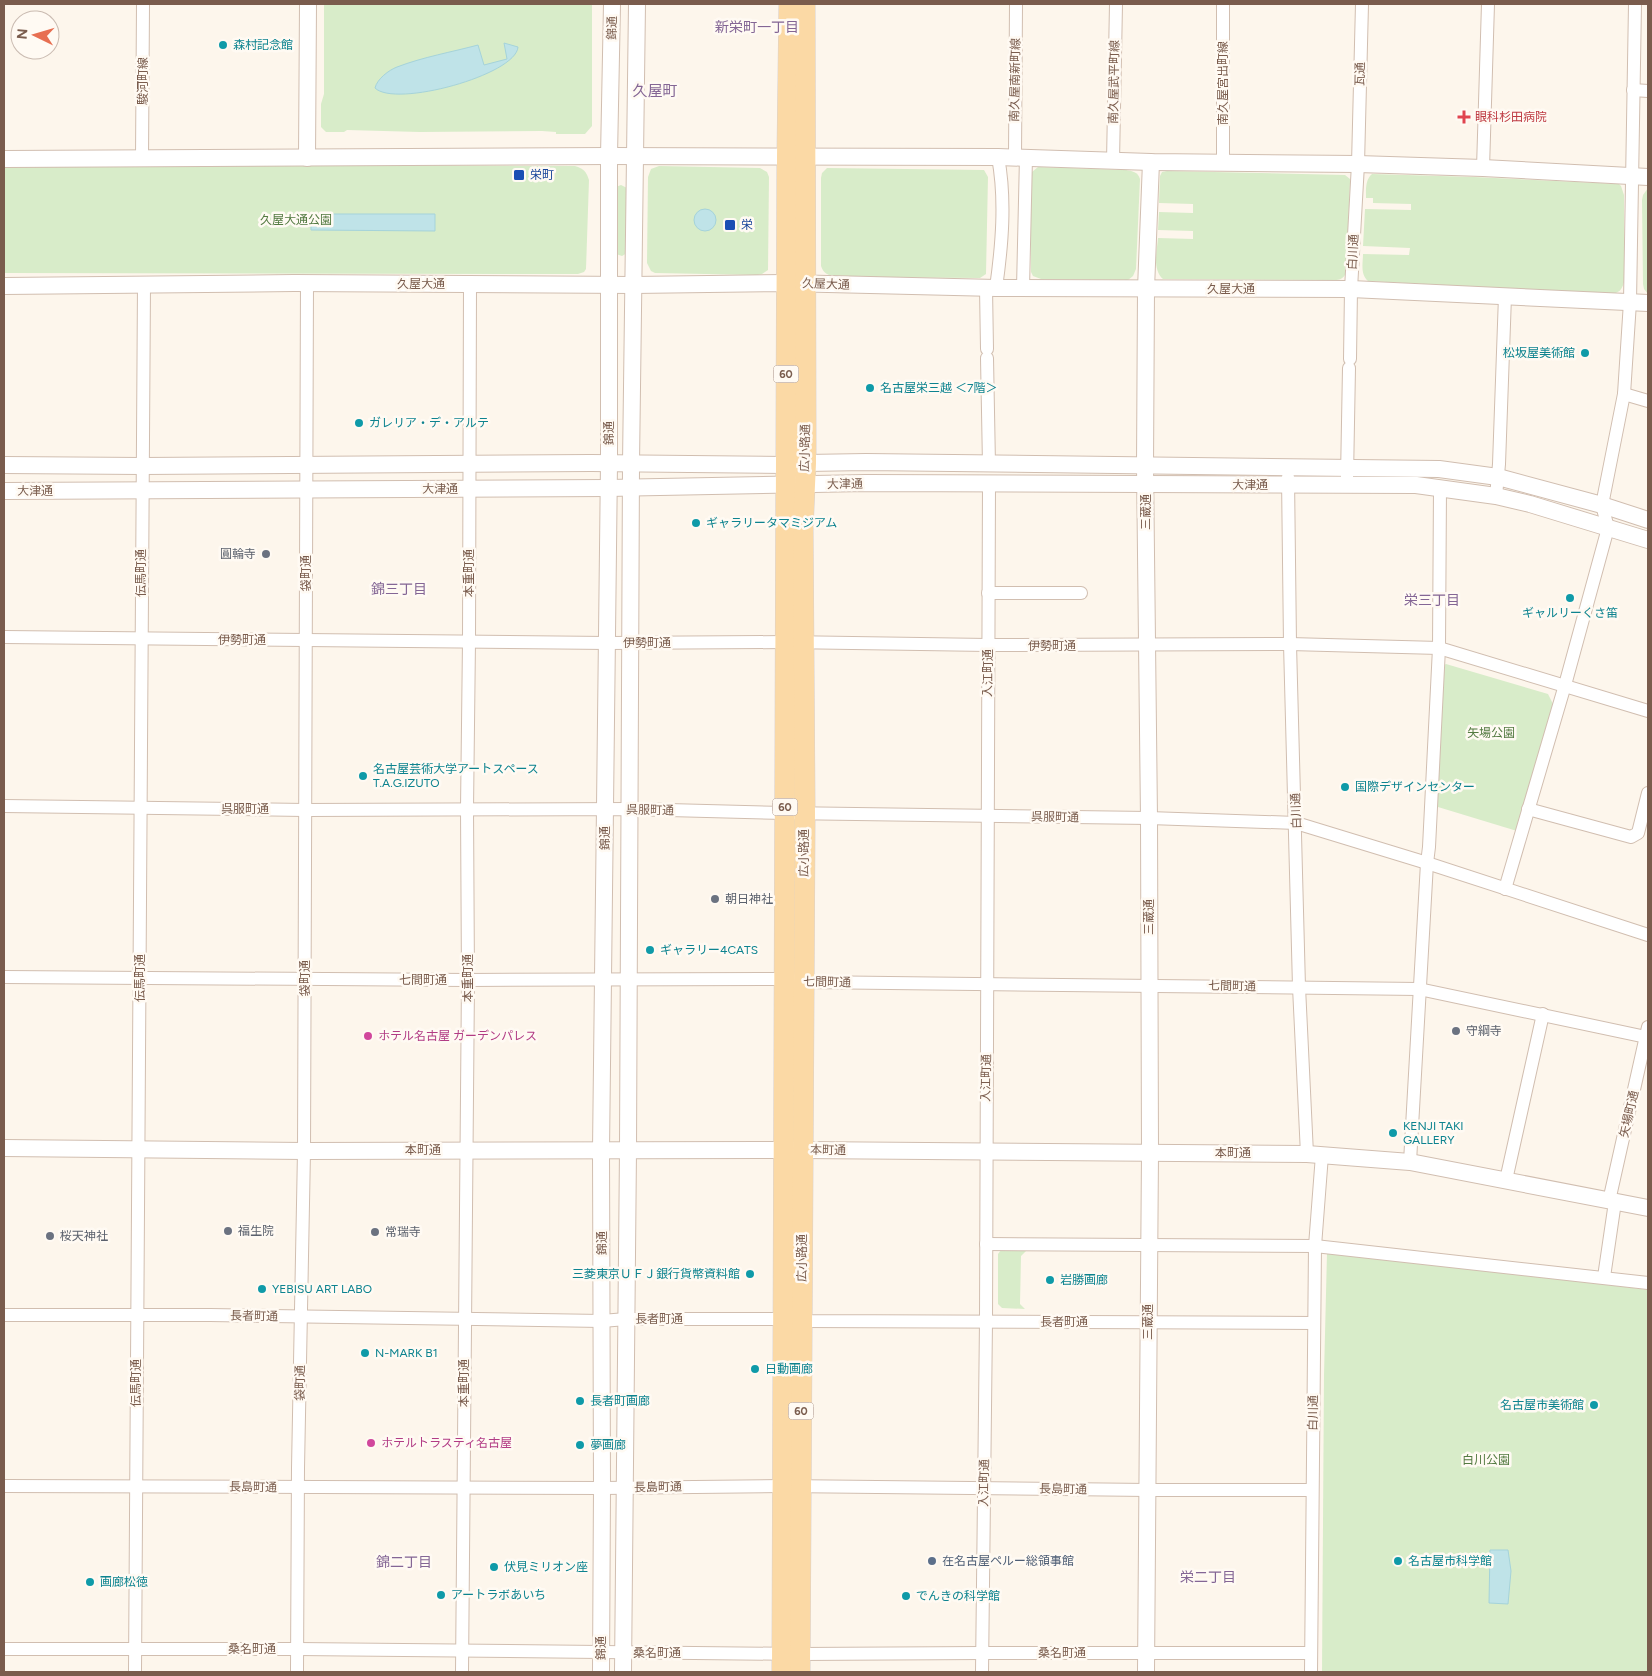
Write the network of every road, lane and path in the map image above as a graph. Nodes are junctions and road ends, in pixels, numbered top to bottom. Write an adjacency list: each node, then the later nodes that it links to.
1 (143, 4): 20 (street, 駿河町線)
2 (308, 4): 21 (street)
3 (612, 4): 16 (street, 錦通)
4 (637, 4): 17 (street, 錦通)
5 (788, 4): 22 (main road, 広小路通 / 60)
6 (805, 4): 22 (main road, 広小路通 / 60)
7 (1016, 4): 19 (street, 南久屋南新町線)
8 (1116, 4): 24 (street, 南久屋武平町線)
9 (1223, 4): 26 (street, 南久屋宮出町線)
10 (1362, 4): 15 (street, 瓦通)
11 (1488, 4): 28 (street)
12 (1635, 4): 13 (street)
13 (1633, 90): 14 (street); 29 (street)
14 (1648, 91)
15 (1358, 145): 27 (street, 白川通)
16 (609, 156): 17 (street); 21 (street); 34 (street, 錦通)
17 (635, 156): 22 (street); 36 (street, 錦通)
18 (998, 157): 19 (street); 22 (street); 38 (street)
19 (1020, 157): 24 (street); 39 (street, 南久屋南新町線)
20 (142, 158): 21 (street); 23 (street)
21 (307, 158)
22 (796, 158): 31 (main road, 広小路通 / 60); 35 (main road, 広小路通 / 60)
23 (4, 159)
24 (1112, 161): 25 (street)
25 (1151, 162): 26 (street); 40 (street, 三蔵通)
26 (1224, 162): 27 (street)
27 (1358, 164): 28 (street); 41 (street, 白川通)
28 (1483, 168): 29 (street)
29 (1640, 176): 43 (street)
30 (308, 283): 32 (street, 久屋大通); 33 (street, 久屋大通); 50 (street, 袋町通)
31 (786, 283): 35 (street, 久屋大通); 36 (street, 久屋大通); 53 (main road, 広小路通 / 60)
32 (144, 284): 37 (street, 久屋大通); 55 (street, 伝馬町通)
33 (470, 284): 34 (street, 久屋大通); 47 (street, 本重町通)
34 (609, 284): 36 (street, 久屋大通); 48 (street, 錦通)
35 (806, 284): 38 (street, 久屋大通); 49 (main road, 広小路通 / 60)
36 (634, 285): 51 (street, 錦通)
37 (4, 286)
38 (991, 288): 39 (street, 久屋大通); 54 (street)
39 (1023, 288): 40 (street, 久屋大通)
40 (1146, 289): 41 (street, 久屋大通); 56 (street, 三蔵通)
41 (1351, 289): 42 (street, 久屋大通); 58 (street, 白川通)
42 (1505, 296): 43 (street, 久屋大通); 59 (street)
43 (1630, 302): 44 (street, 久屋大通); 45 (street)
44 (1648, 303)
45 (1624, 394): 46 (street); 73 (street)
46 (1648, 401)
47 (469, 463): 48 (street, 大津通); 50 (street, 大津通); 69 (street, 本重町通)
48 (609, 463): 51 (street, 大津通); 66 (street, 錦通)
49 (806, 463): 53 (street, 大津通); 54 (street, 大津通); 63 (main road, 広小路通 / 60)
50 (307, 464): 55 (street, 大津通); 68 (street, 袋町通)
51 (631, 464): 53 (street, 大津通); 65 (street, 錦通)
52 (4, 465): 55 (street, 大津通)
53 (786, 465): 63 (main road, 広小路通 / 60)
54 (989, 465): 56 (street, 大津通)
55 (142, 466): 71 (street, 伝馬町通)
56 (1145, 466): 57 (street, 大津通); 61 (street, 三蔵通)
57 (1288, 467): 58 (street, 大津通); 64 (street, 白川通)
58 (1348, 467): 59 (street, 大津通); 62 (street, 白川通)
59 (1498, 477): 72 (street); 73 (street, 大津通)
60 (989, 484): 61 (street, 大津通); 63 (street, 大津通); 77 (street, 入江町通)
61 (1146, 484): 64 (street, 大津通); 88 (street, 三蔵通)
62 (1347, 484): 64 (street, 大津通); 67 (street, 大津通)
63 (795, 485): 65 (street, 大津通); 83 (main road, 広小路通 / 60)
64 (1288, 485): 86 (street, 白川通)
65 (631, 487): 66 (street, 大津通); 85 (street, 錦通)
66 (608, 488): 69 (street, 大津通); 84 (street, 錦通)
67 (1440, 488): 72 (street, 大津通); 89 (street)
68 (307, 489): 69 (street, 大津通); 71 (street, 大津通); 81 (street, 袋町通)
69 (470, 489): 82 (street, 本重町通)
70 (4, 491): 71 (street, 大津通)
71 (142, 491): 80 (street, 伝馬町通)
72 (1496, 496): 75 (street, 大津通)
73 (1602, 505): 74 (street, 大津通); 75 (street)
74 (1648, 520)
75 (1608, 528): 76 (street, 大津通); 90 (street)
76 (1648, 540)
77 (988, 593): 78 (street); 87 (street, 入江町通)
78 (1081, 593)
79 (4, 637): 80 (street, 伊勢町通)
80 (141, 640): 81 (street, 伊勢町通); 94 (street, 伝馬町通)
81 (306, 640): 82 (street, 伊勢町通); 99 (street, 袋町通)
82 (469, 641): 84 (street, 伊勢町通); 95 (street, 本重町通)
83 (794, 642): 85 (street, 伊勢町通); 87 (street, 伊勢町通); 100 (main road, 広小路通 / 60); 101 (main road, 広小路通 / 60)
84 (607, 643): 85 (street, 伊勢町通); 96 (street, 錦通)
85 (631, 643): 97 (street, 錦通)
86 (1290, 644): 88 (street, 伊勢町通); 89 (street, 伊勢町通); 104 (street, 白川通)
87 (988, 646): 88 (street, 伊勢町通); 102 (street, 入江町通)
88 (1147, 646): 103 (street, 三蔵通)
89 (1439, 648): 90 (street, 伊勢町通); 105 (street)
90 (1565, 685): 91 (street, 伊勢町通); 98 (street)
91 (1648, 711)
92 (1648, 793): 98 (street)
93 (4, 806): 94 (street, 呉服町通)
94 (140, 809): 99 (street, 呉服町通); 109 (street, 伝馬町通)
95 (467, 809): 96 (street, 呉服町通); 99 (street, 呉服町通); 111 (street, 本重町通)
96 (605, 809): 97 (street, 呉服町通); 112 (street, 錦通)
97 (630, 809): 100 (street, 呉服町通); 113 (street, 錦通)
98 (1528, 809): 106 (street)
99 (305, 810): 110 (street, 袋町通)
100 (784, 814): 101 (street, 呉服町通); 114 (main road, 広小路通 / 60)
101 (804, 814): 102 (street, 呉服町通); 114 (main road, 広小路通 / 60)
102 (989, 816): 103 (street, 呉服町通); 115 (street, 入江町通)
103 (1149, 818): 104 (street, 呉服町通); 116 (street, 三蔵通)
104 (1296, 822): 105 (street, 呉服町通); 117 (street, 白川通)
105 (1427, 863): 106 (street, 呉服町通); 118 (street)
106 (1505, 889): 107 (street, 呉服町通)
107 (1648, 936)
108 (4, 977): 109 (street, 七間町通)
109 (140, 978): 110 (street, 七間町通); 122 (street, 伝馬町通)
110 (305, 979): 111 (street, 七間町通); 127 (street, 袋町通)
111 (468, 980): 112 (street, 七間町通); 123 (street, 本重町通)
112 (604, 980): 113 (street, 七間町通); 124 (street, 錦通)
113 (628, 980): 114 (street, 七間町通); 125 (street, 錦通)
114 (794, 981): 115 (street, 七間町通); 126 (main road, 広小路通 / 60)
115 (987, 983): 116 (street, 七間町通); 128 (street, 入江町通)
116 (1149, 985): 117 (street, 七間町通); 129 (street, 三蔵通)
117 (1299, 987): 118 (street, 七間町通); 130 (street, 白川通)
118 (1419, 988): 119 (street, 七間町通); 131 (street)
119 (1543, 1014): 120 (street, 七間町通); 132 (street)
120 (1647, 1032): 133 (street, 矢場町通)
121 (4, 1148): 122 (street, 本町通)
122 (139, 1150): 127 (street, 本町通); 141 (street, 伝馬町通)
123 (466, 1150): 124 (street, 本町通); 127 (street, 本町通); 143 (street, 本重町通)
124 (601, 1150): 125 (street, 本町通); 146 (street, 錦通)
125 (628, 1150): 126 (street, 本町通); 144 (street, 錦通)
126 (793, 1150): 128 (street, 本町通); 145 (main road, 広小路通 / 60)
127 (304, 1151): 142 (street, 袋町通)
128 (986, 1152): 129 (street, 本町通); 135 (street, 入江町通)
129 (1150, 1152): 130 (street, 本町通); 136 (street, 三蔵通)
130 (1315, 1154): 131 (street, 本町通); 137 (street, 白川通)
131 (1410, 1162): 132 (street, 本町通)
132 (1506, 1180): 133 (street, 本町通)
133 (1612, 1201): 134 (street, 本町通); 138 (street, 矢場町通)
134 (1648, 1208)
135 (986, 1244): 136 (street); 147 (street, 入江町通)
136 (1149, 1245): 137 (street); 148 (street, 三蔵通)
137 (1315, 1246): 138 (street); 149 (street, 白川通)
138 (1604, 1277): 139 (street)
139 (1648, 1283)
140 (4, 1315): 141 (street, 長者町通)
141 (137, 1315): 142 (street, 長者町通); 150 (street, 伝馬町通)
142 (301, 1316): 143 (street, 長者町通); 153 (street, 袋町通)
143 (464, 1318): 146 (street, 長者町通); 154 (street, 本重町通)
144 (626, 1319): 145 (street, 長者町通); 146 (street, 長者町通); 156 (street, 錦通)
145 (792, 1320): 147 (street, 長者町通); 152 (main road, 広小路通 / 60)
146 (602, 1321): 155 (street, 錦通)
147 (986, 1321): 148 (street, 長者町通); 157 (street, 入江町通)
148 (1148, 1322): 149 (street, 長者町通); 158 (street, 三蔵通)
149 (1314, 1323): 159 (street, 白川通)
150 (135, 1485): 151 (street, 長島町通); 153 (street, 長島町通); 161 (street, 伝馬町通)
151 (4, 1486)
152 (792, 1486): 156 (street, 長島町通); 157 (street, 長島町通); 169 (main road, 広小路通 / 60)
153 (298, 1487): 154 (street, 長島町通); 162 (street, 袋町通)
154 (464, 1487): 155 (street, 長島町通); 163 (street, 本重町通)
155 (602, 1488): 156 (street, 長島町通); 164 (street, 錦通)
156 (624, 1488): 167 (street, 錦通)
157 (984, 1489): 158 (street, 長島町通); 165 (street, 入江町通)
158 (1148, 1490): 159 (street, 長島町通); 166 (street, 三蔵通)
159 (1312, 1490): 168 (street, 白川通)
160 (4, 1649): 161 (street, 桑名町通)
161 (135, 1649): 162 (street, 桑名町通); 170 (street, 伝馬町通)
162 (297, 1649): 163 (street, 桑名町通); 171 (street, 袋町通)
163 (462, 1651): 164 (street, 桑名町通); 172 (street, 本重町通)
164 (601, 1652): 167 (street, 桑名町通); 173 (street, 錦通)
165 (982, 1652): 166 (street, 桑名町通); 169 (street, 桑名町通); 175 (street, 入江町通)
166 (1146, 1652): 168 (street, 桑名町通); 176 (street, 三蔵通)
167 (623, 1653): 169 (street, 桑名町通); 174 (street, 錦通)
168 (1311, 1654): 177 (street, 白川通)
169 (791, 1663)
170 (135, 1672)
171 (297, 1672)
172 (462, 1672)
173 (600, 1672)
174 (623, 1672)
175 (982, 1672)
176 (1146, 1672)
177 (1311, 1672)

